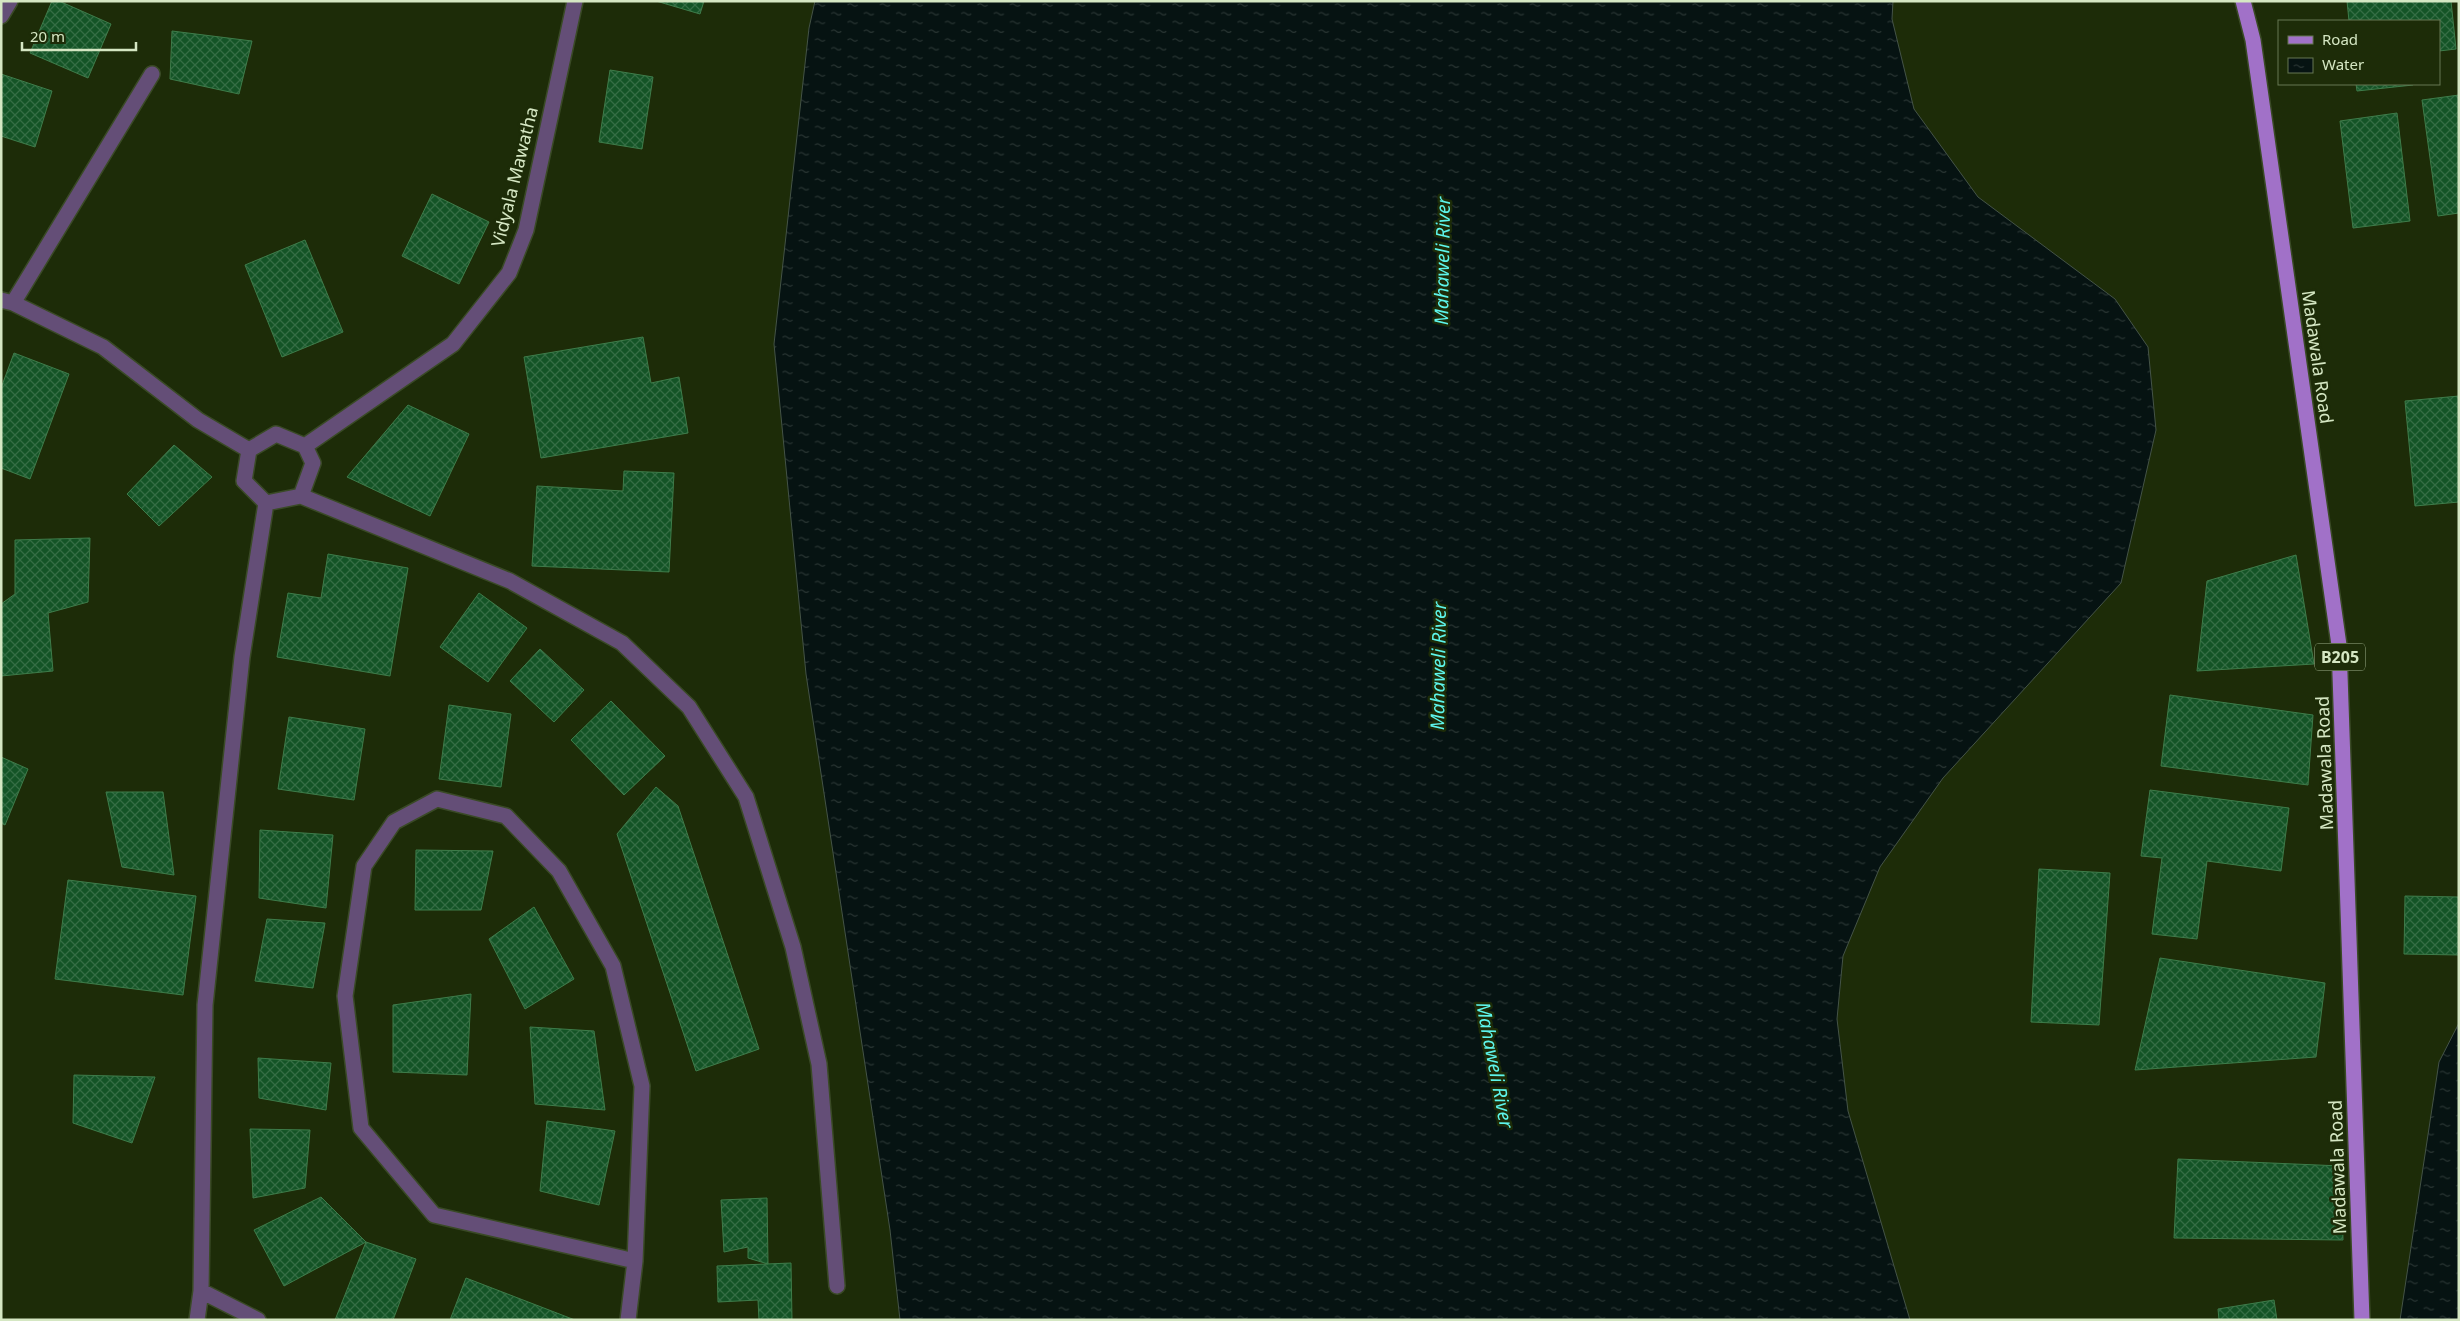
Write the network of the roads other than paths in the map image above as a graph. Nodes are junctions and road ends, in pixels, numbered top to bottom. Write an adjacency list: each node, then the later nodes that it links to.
1 (10, 1): 4 (street)
2 (575, 1): 7 (street, Vidyala Mawatha)
3 (2243, 1): 17 (main road, Madawala Road / B205)
4 (1, 16)
5 (152, 74): 6 (street)
6 (7, 301): 8 (street)
7 (305, 446): 8 (street); 9 (street)
8 (249, 450): 10 (street)
9 (301, 496): 10 (street); 12 (street)
10 (266, 503): 13 (street)
11 (635, 1261): 11 (street); 16 (street)
12 (837, 1286)
13 (201, 1291): 14 (street); 15 (street)
14 (197, 1320)
15 (258, 1320)
16 (628, 1320)
17 (2362, 1320)

